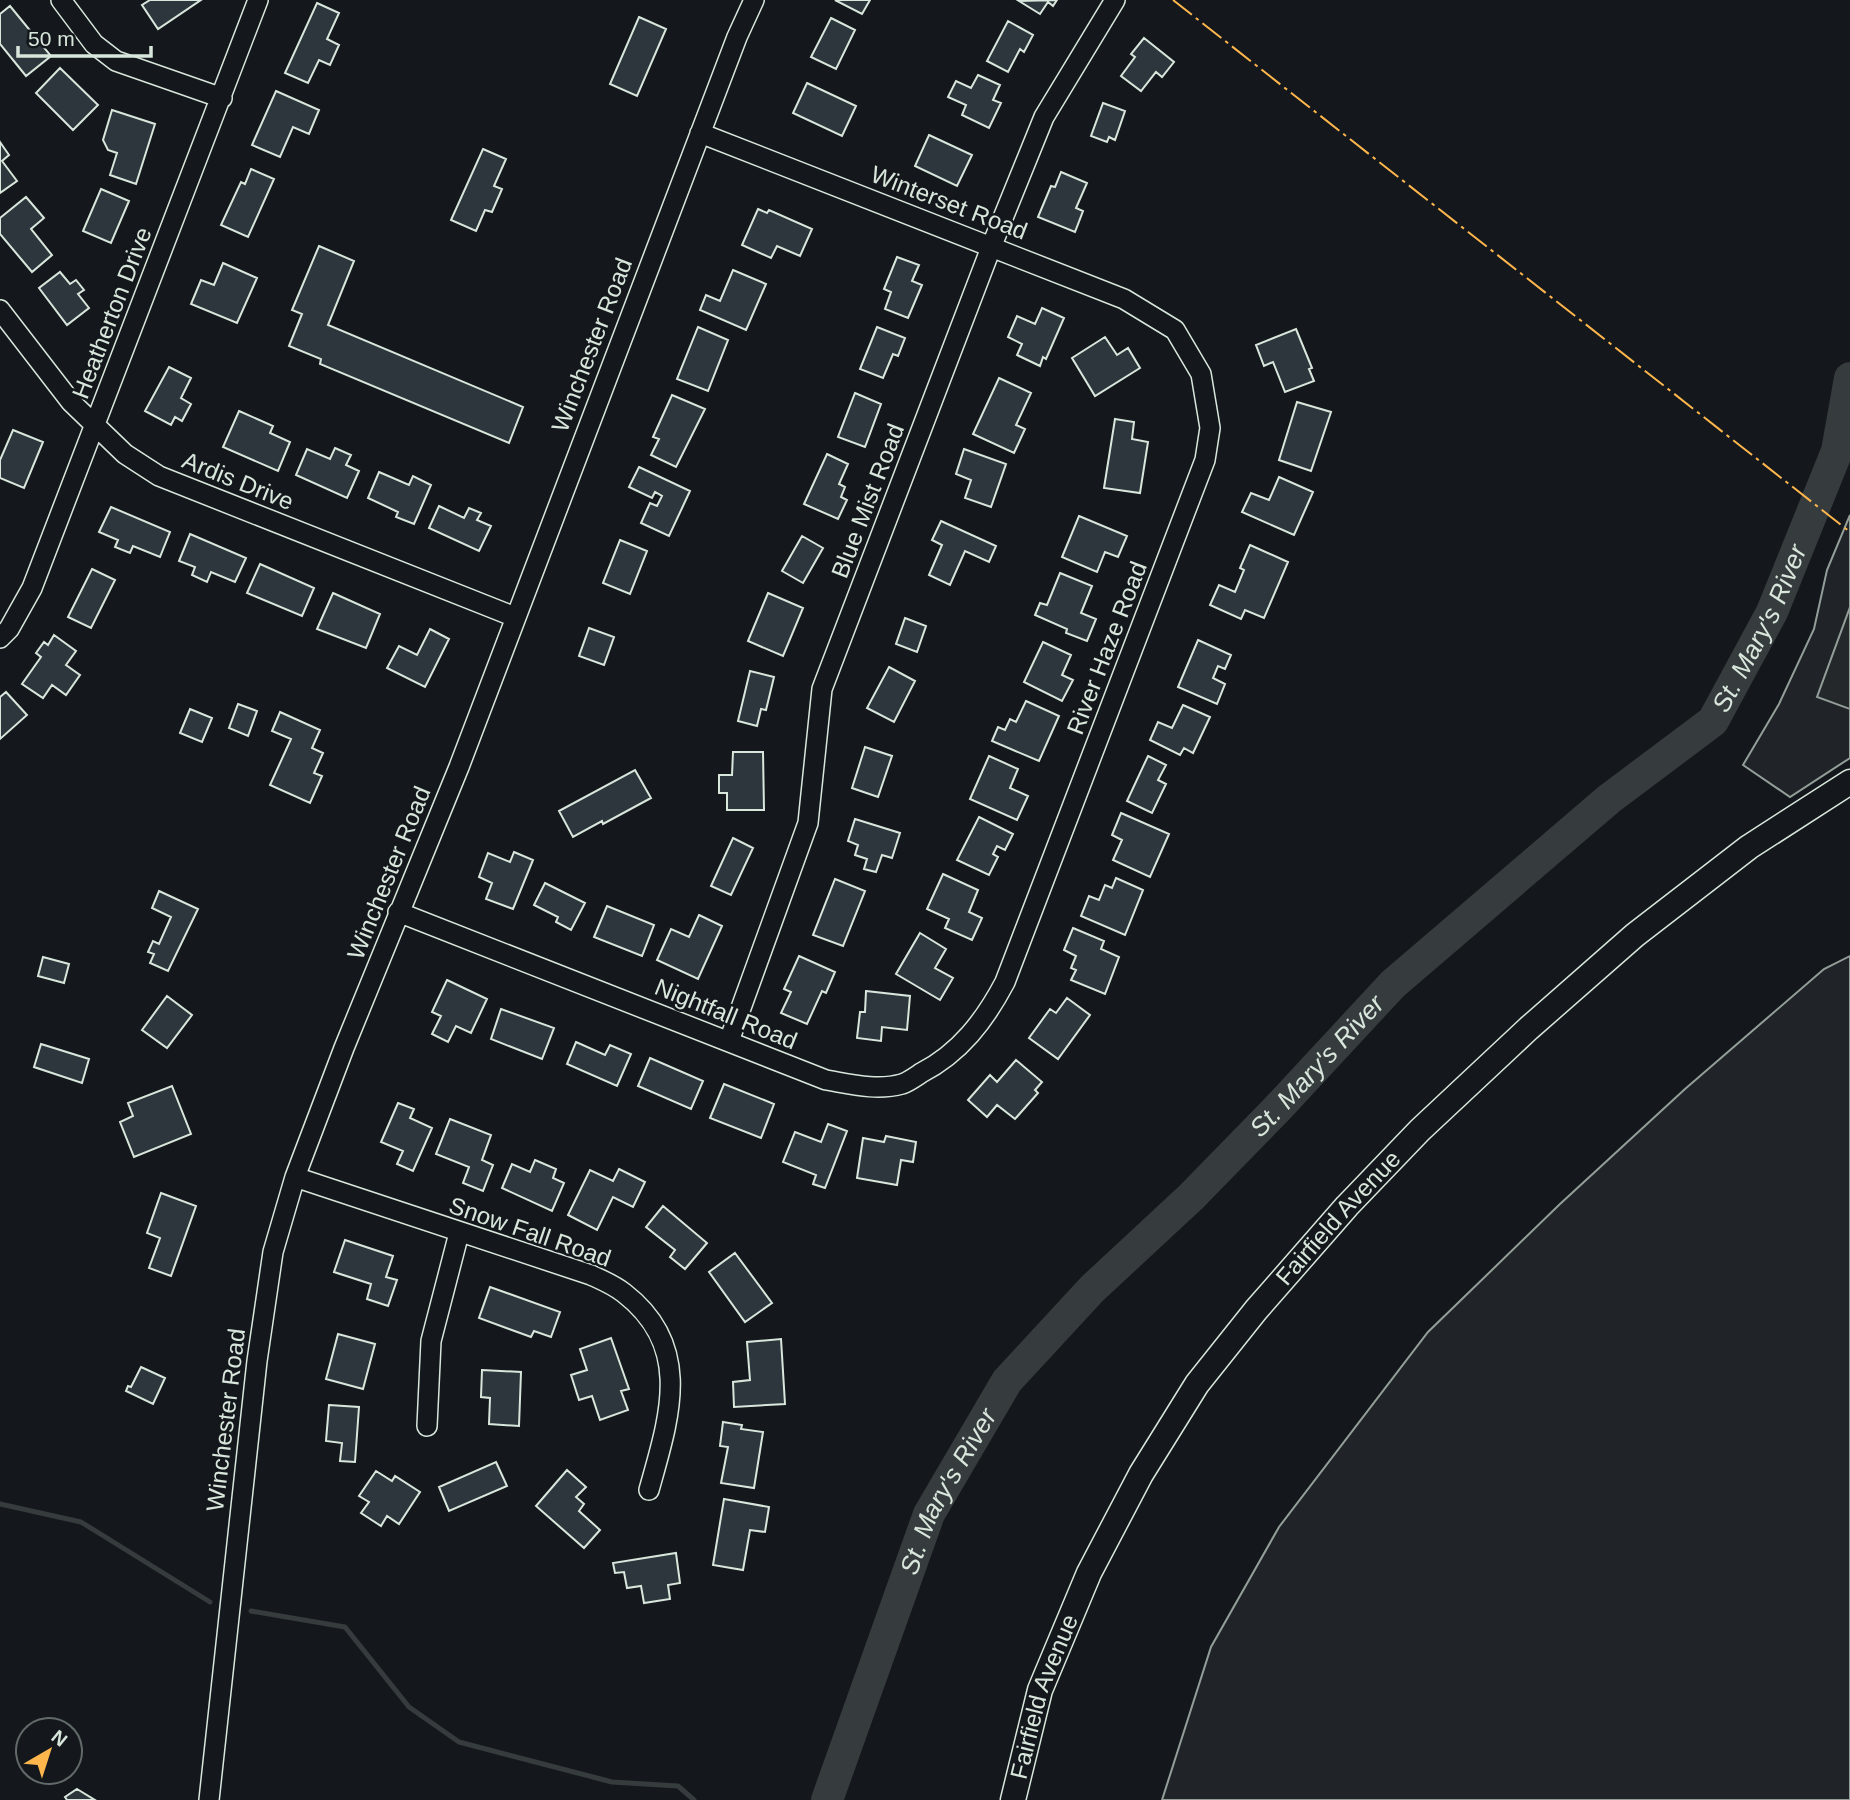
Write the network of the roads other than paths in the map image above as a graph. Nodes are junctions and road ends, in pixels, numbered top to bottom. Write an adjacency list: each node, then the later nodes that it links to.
1 (61, 0): 5 (street)
2 (258, 0): 5 (street, Heatherton Drive)
3 (754, 0): 6 (street, Winchester Road)
4 (1115, 0): 7 (street, Blue Mist Road)
5 (222, 98): 10 (street, Heatherton Drive)
6 (700, 133): 7 (street, Winterset Road); 11 (street, Winchester Road)
7 (992, 245): 9 (street, Winterset Road); 16 (street, Blue Mist Road)
8 (0, 310): 10 (street, Ardis Drive)
9 (1175, 330): 15 (street, River Haze Road)
10 (95, 423): 11 (street, Ardis Drive); 12 (street, Heatherton Drive)
11 (515, 617): 14 (street, Winchester Road)
12 (0, 638)
13 (1850, 782): 22 (main road, Fairfield Avenue)
14 (398, 912): 16 (street, Nightfall Road); 17 (street, Winchester Road)
15 (1005, 982): 16 (street, Nightfall Road)
16 (729, 1041)
17 (295, 1177): 18 (street, Snow Fall Road); 21 (street, Winchester Road)
18 (459, 1233): 19 (street); 20 (street, Snow Fall Road)
19 (427, 1426)
20 (649, 1490)
21 (209, 1800)
22 (1013, 1800)

